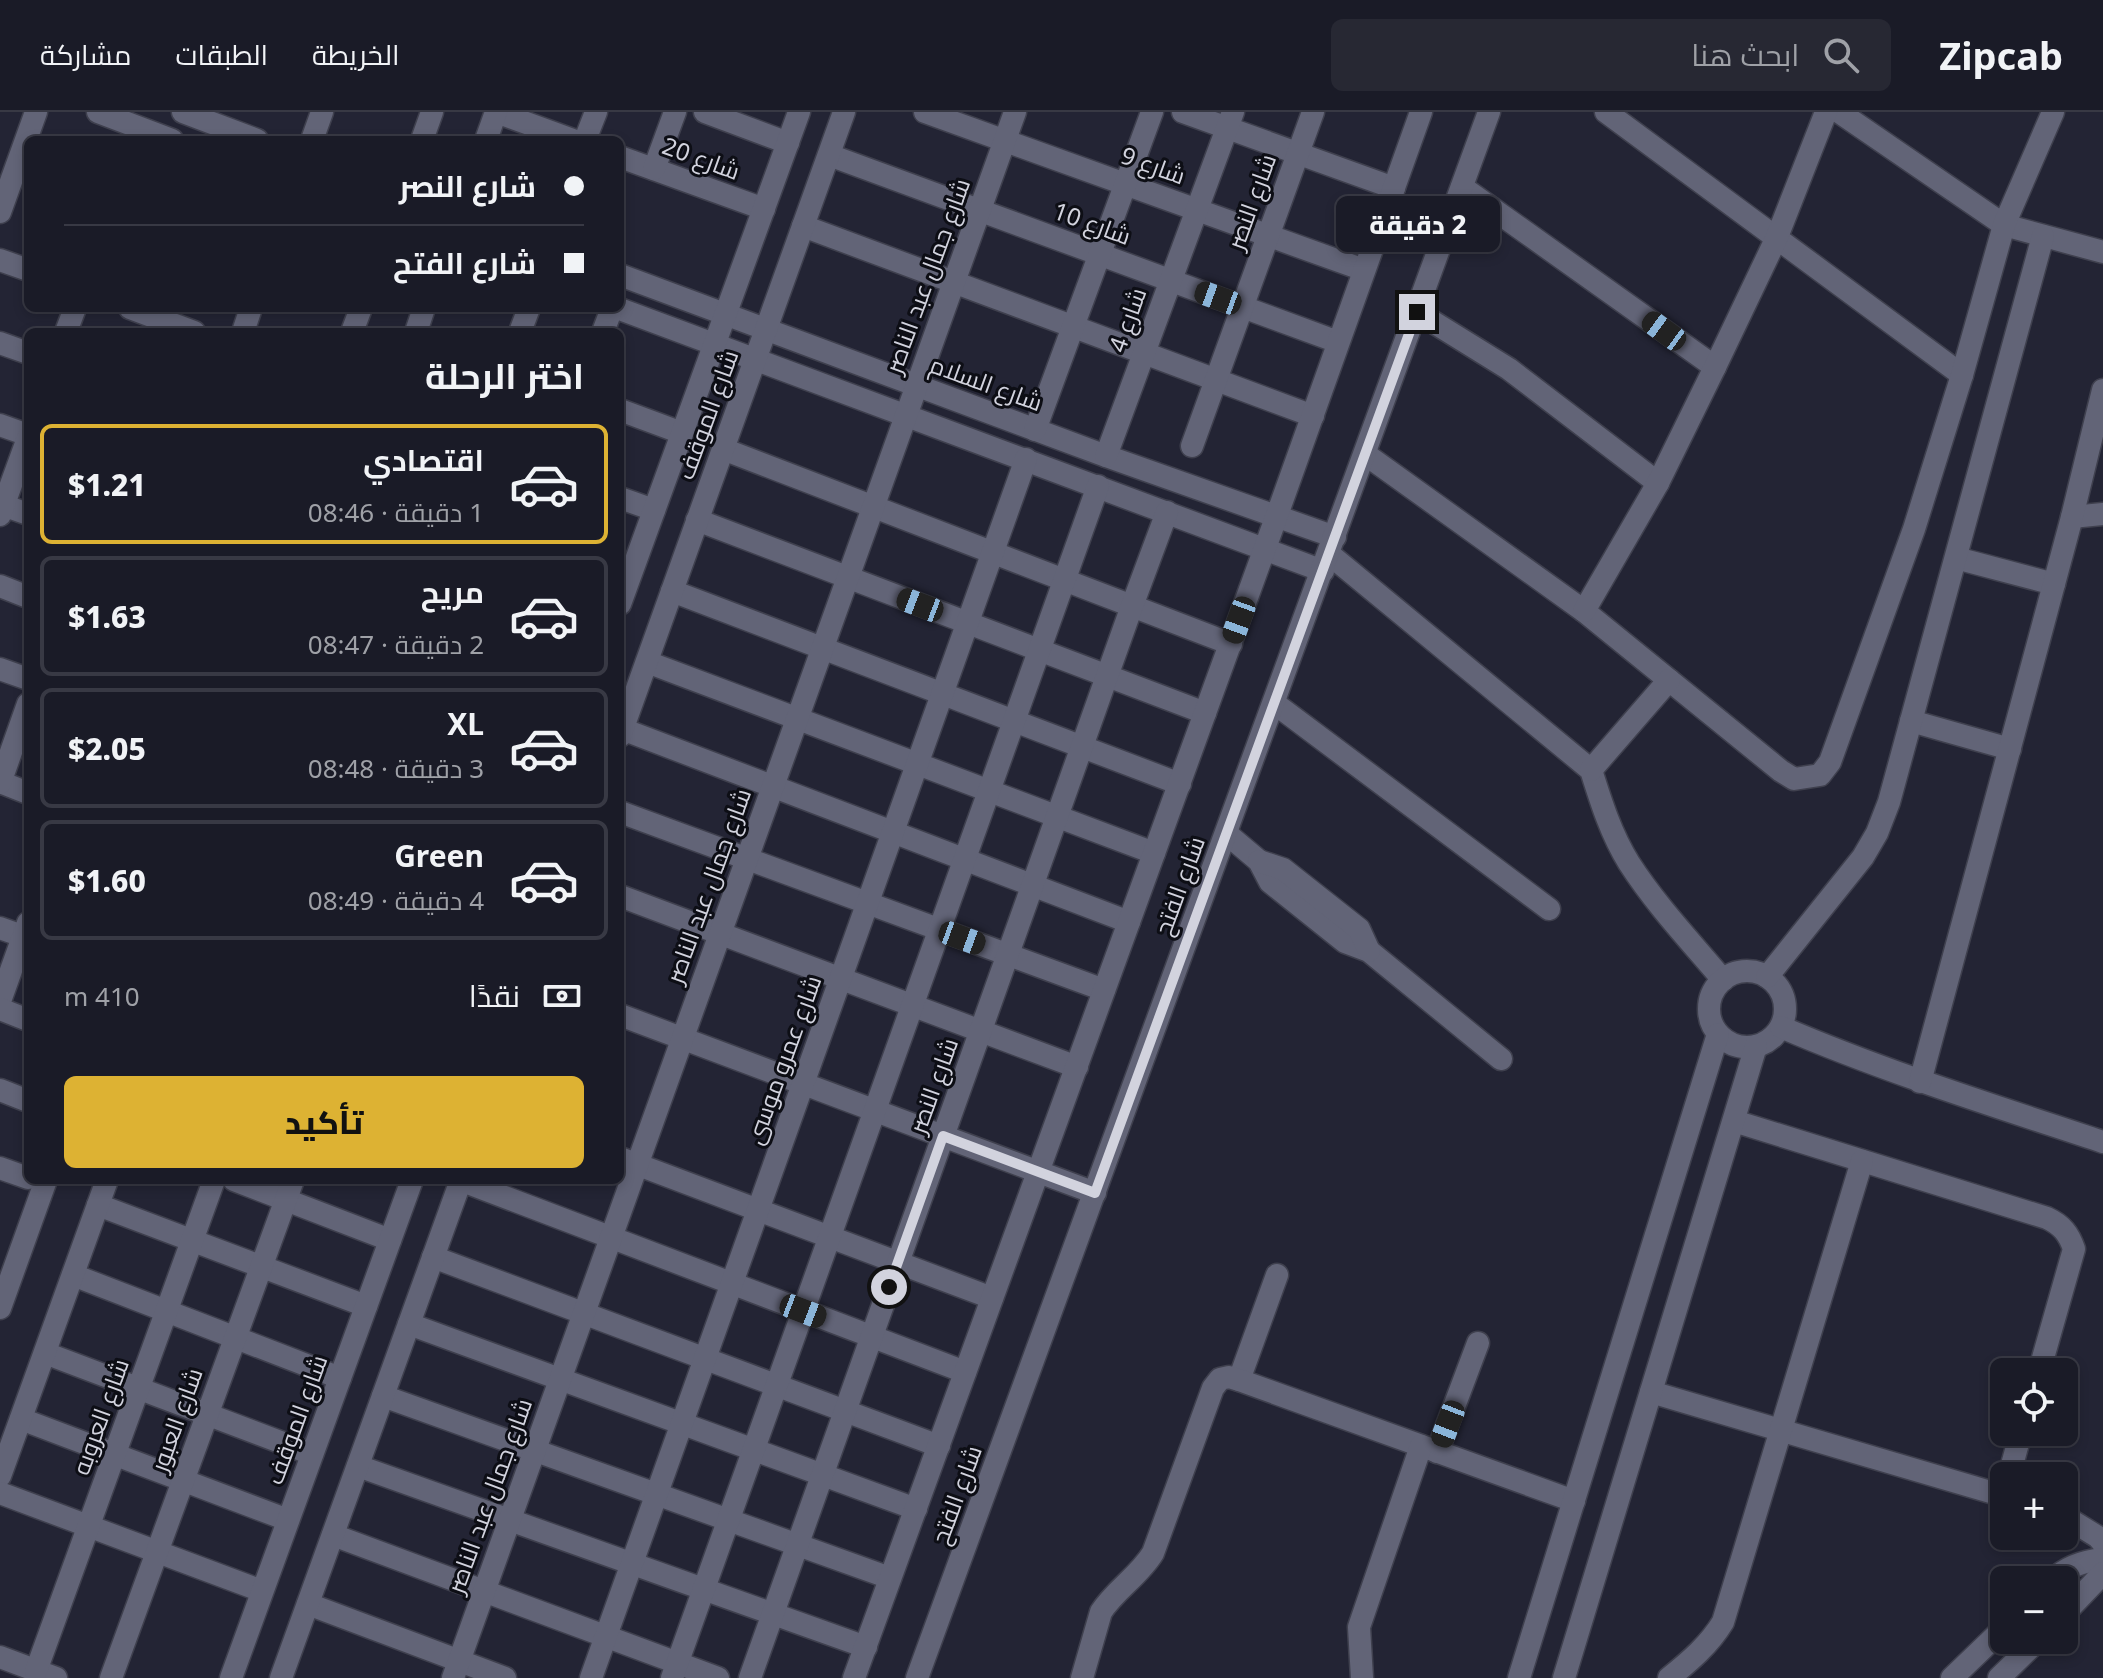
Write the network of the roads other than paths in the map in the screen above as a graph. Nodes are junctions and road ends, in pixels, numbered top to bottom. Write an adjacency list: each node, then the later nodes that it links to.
1 (36, 112): 26 (street)
2 (98, 112): 25 (street)
3 (183, 112): 24 (street)
4 (322, 112): 29 (street)
5 (432, 112): 30 (street)
6 (496, 112): 31 (street); 32 (street)
7 (596, 112): 33 (street)
8 (675, 112): 40 (street)
9 (705, 112): 35 (street)
10 (799, 112): 35 (street, شارع الموقف)
11 (844, 112): 38 (street, شارع الموقف)
12 (925, 112): 34 (street, شارع 9)
13 (1015, 112): 34 (street, شارع جمال عبد الناصر)
14 (1152, 112): 42 (street)
15 (1183, 112): 23 (street)
16 (1313, 112): 37 (street, شارع النصر)
17 (1421, 112): 44 (street, شارع الفتح)
18 (1489, 112): 43 (street, شارع الفتح)
19 (1606, 112): 53 (street)
20 (1826, 112): 53 (street)
21 (1839, 112): 49 (street)
22 (2053, 112): 49 (street)
23 (1230, 120): 37 (street); 47 (street, شارع 4)
24 (236, 121): 28 (street)
25 (140, 127): 27 (street)
26 (28, 136)
27 (162, 136)
28 (253, 136)
29 (313, 136)
30 (423, 136)
31 (487, 136)
32 (562, 136)
33 (587, 136)
34 (1004, 141): 42 (street, شارع 9); 46 (street, شارع جمال عبد الناصر)
35 (788, 143): 45 (street, شارع الموقف)
36 (24, 150): 41 (street)
37 (1298, 153): 44 (street); 51 (street, شارع النصر)
38 (829, 155): 46 (street, شارع 10); 50 (street, شارع الموقف)
39 (624, 158): 40 (street, شارع 20)
40 (654, 169): 45 (street, شارع 20)
41 (13, 184): 48 (street)
42 (1125, 184): 47 (street, شارع 9); 55 (street)
43 (1462, 187): 65 (street, شارع الفتح); 77 (street)
44 (1394, 188): 58 (street, شارع الفتح)
45 (764, 209): 66 (street, شارع الموقف)
46 (979, 210): 55 (street, شارع 10); 61 (street, شارع جمال عبد الناصر)
47 (1197, 210): 51 (street, شارع 9); 60 (street, شارع 4)
48 (0, 212)
49 (2004, 225): 52 (street); 78 (street)
50 (803, 226): 61 (street); 70 (street, شارع الموقف)
51 (1268, 235): 58 (street, شارع 9); 62 (street, شارع النصر)
52 (2043, 236): 54 (street); 110 (street)
53 (1777, 237): 77 (street); 78 (street)
54 (2103, 252)
55 (1099, 255): 60 (street, شارع 10); 68 (street)
56 (0, 260): 57 (street)
57 (24, 269)
58 (1364, 270): 71 (street, شارع الفتح)
59 (624, 277): 66 (street, شارع السلام)
60 (1171, 281): 62 (street, شارع 10); 75 (street, شارع 4)
61 (954, 282): 68 (street); 80 (street, شارع جمال عبد الناصر)
62 (1242, 307): 71 (street, شارع 10); 79 (street, شارع النصر)
63 (624, 311): 73 (street)
64 (142, 312): 67 (street)
65 (1417, 312): 92 (street, شارع الفتح); 95 (street)
66 (726, 315): 70 (street, شارع السلام); 73 (street, شارع الموقف)
67 (166, 320): 69 (street)
68 (1073, 327): 75 (street); 86 (street)
69 (185, 328)
70 (766, 330): 76 (street, شارع الموقف); 80 (street, شارع السلام)
71 (1338, 342): 84 (street, شارع الفتح)
72 (0, 343): 74 (street)
73 (716, 344): 76 (street); 87 (street, شارع الموقف)
74 (24, 352)
75 (1144, 353): 79 (street); 93 (street, شارع 4)
76 (755, 359): 83 (street); 91 (street, شارع الموقف)
77 (1715, 367): 95 (street)
78 (1962, 375): 128 (street)
79 (1216, 380): 84 (street); 89 (street, شارع النصر)
80 (916, 386): 83 (street, شارع جمال عبد الناصر); 86 (street, شارع السلام)
81 (2103, 390): 105 (street)
82 (624, 411): 87 (street)
83 (906, 415): 94 (street); 98 (street, شارع جمال عبد الناصر)
84 (1313, 416): 104 (street, شارع الفتح)
85 (0, 425): 88 (street)
86 (1035, 430): 93 (street, شارع السلام)
87 (682, 433): 100 (street, شارع الموقف)
88 (24, 434)
89 (1192, 446)
90 (24, 447): 99 (street)
91 (723, 449): 98 (street); 106 (street, شارع الموقف)
92 (1365, 454): 109 (street, شارع الفتح); 119 (street)
93 (1106, 456): 104 (street, شارع السلام)
94 (1026, 459): 96 (street); 108 (street, شارع عمرو موسى)
95 (1658, 483): 119 (street)
96 (1098, 486): 101 (street); 113 (street)
97 (624, 499): 100 (street)
98 (873, 506): 108 (street); 112 (street, شارع جمال عبد الناصر)
99 (1, 508): 102 (street)
100 (654, 510): 111 (street, شارع الموقف)
101 (1167, 512): 107 (street); 118 (street, شارع النصر)
102 (24, 513)
103 (2103, 514): 105 (street)
104 (1277, 515): 107 (street, شارع الفتح); 109 (street, شارع السلام)
105 (2072, 517): 114 (street)
106 (697, 520): 112 (street); 116 (street, شارع الموقف)
107 (1266, 548): 109 (street); 121 (street, شارع الفتح)
108 (993, 552): 113 (street); 120 (street, شارع عمرو موسى)
109 (1329, 554): 130 (street, شارع الفتح); 141 (street)
110 (1956, 558): 114 (street); 135 (street)
111 (625, 575)
112 (848, 577): 120 (street); 122 (street, شارع جمال عبد الناصر)
113 (1064, 579): 118 (street); 123 (street)
114 (2054, 584): 139 (street)
115 (0, 586): 117 (street)
116 (672, 591): 122 (street); 124 (street, شارع الموقف)
117 (24, 595)
118 (1132, 606): 121 (street); 126 (street, شارع النصر)
119 (1584, 611): 128 (street)
120 (968, 623): 123 (street); 129 (street, شارع عمرو موسى)
121 (1231, 644): 131 (street, شارع الفتح)
122 (822, 648): 129 (street); 133 (street, شارع جمال عبد الناصر)
123 (1039, 650): 126 (street); 134 (street)
124 (647, 662): 133 (street); 136 (street, شارع الموقف)
125 (0, 669): 127 (street)
126 (1107, 676): 131 (street); 138 (street, شارع النصر)
127 (24, 678)
128 (1669, 680): 141 (street)
129 (943, 694): 134 (street); 140 (street, شارع عمرو موسى)
130 (1274, 703): 150 (street, شارع الفتح); 157 (street)
131 (1205, 713): 143 (street, شارع الفتح)
132 (24, 715): 142 (street)
133 (797, 718): 140 (street); 144 (street, شارع جمال عبد الناصر)
134 (1014, 721): 138 (street); 146 (street)
135 (1911, 721): 139 (street); 165 (street)
136 (624, 724)
137 (624, 733): 144 (street)
138 (1082, 747): 143 (street); 148 (street, شارع النصر)
139 (2010, 749): 181 (street)
140 (917, 764): 146 (street); 149 (street, شارع عمرو موسى)
141 (1591, 770): 167 (street)
142 (0, 782): 145 (street)
143 (1180, 784): 151 (street, شارع الفتح)
144 (773, 787): 149 (street); 152 (street, شارع جمال عبد الناصر)
145 (24, 791)
146 (989, 791): 148 (street); 153 (street)
147 (624, 813): 152 (street)
148 (1057, 816): 151 (street); 154 (street, شارع النصر)
149 (893, 832): 153 (street); 156 (street, شارع عمرو موسى)
150 (1227, 834): 179 (street); 203 (street, شارع الفتح)
151 (1154, 853): 158 (street, شارع الفتح)
152 (747, 859): 156 (street); 162 (street, شارع جمال عبد الناصر)
153 (964, 860): 154 (street); 160 (street)
154 (1033, 885): 158 (street); 164 (street, شارع النصر)
155 (624, 897): 162 (street)
156 (868, 903): 160 (street); 166 (street, شارع عمرو موسى)
157 (1549, 909)
158 (1129, 922): 168 (street, شارع الفتح)
159 (0, 928): 161 (street)
160 (939, 930): 164 (street); 170 (street)
161 (24, 933)
162 (720, 933): 166 (street); 177 (street, شارع جمال عبد الناصر)
163 (24, 938): 169 (street)
164 (1008, 955): 168 (street); 175 (street, شارع النصر)
165 (1767, 977): 167 (street); 174 (street)
166 (841, 978): 170 (street); 182 (street, شارع عمرو موسى)
167 (1723, 980): 176 (street)
168 (1104, 990): 180 (street, شارع الفتح)
169 (0, 1001)
170 (912, 1005): 175 (street); 185 (street)
171 (0, 1009): 173 (street)
172 (624, 1016): 177 (street)
173 (24, 1018)
174 (1781, 1027): 178 (street); 181 (street)
175 (981, 1031): 180 (street); 187 (street, شارع النصر)
176 (1718, 1034): 178 (street); 256 (street)
177 (682, 1038): 182 (street); 189 (street, شارع جمال عبد الناصر)
178 (1756, 1046): 186 (street)
179 (1501, 1059)
180 (1077, 1067): 192 (street, شارع الفتح)
181 (1920, 1082): 188 (street)
182 (804, 1084): 185 (street); 205 (street, شارع عمرو موسى)
183 (0, 1090): 184 (street)
184 (24, 1099)
185 (875, 1110): 187 (street); 206 (street)
186 (1734, 1121): 190 (street); 236 (street)
187 (943, 1136): 192 (street); 212 (street, شارع النصر)
188 (2103, 1142)
189 (628, 1161): 205 (street)
190 (1862, 1161): 228 (street); 242 (street)
191 (0, 1168): 193 (street)
192 (1039, 1172): 203 (street); 217 (street, شارع الفتح)
193 (24, 1176)
194 (36, 1184): 210 (street)
195 (106, 1184): 204 (street)
196 (213, 1184): 208 (street, شارع العروبه)
197 (256, 1184): 202 (street)
198 (411, 1184): 209 (street, شارع الموقف)
199 (459, 1184): 211 (street)
200 (470, 1184): 207 (street)
201 (623, 1184): 207 (street, شارع جمال عبد الناصر)
202 (289, 1190): 209 (street); 213 (street, شارع العبور)
203 (1095, 1193): 294 (street, شارع الفتح)
204 (98, 1205): 208 (street); 214 (street)
205 (758, 1210): 206 (street); 216 (street, شارع عمرو موسى)
206 (830, 1237): 212 (street); 221 (street)
207 (611, 1238): 216 (street); 222 (street, شارع جمال عبد الناصر)
208 (192, 1240): 213 (street); 220 (street, شارع العروبه)
209 (390, 1240): 218 (street, شارع الموقف)
210 (10, 1252): 219 (street)
211 (433, 1257): 222 (street); 223 (street)
212 (898, 1263): 217 (street); 224 (street, شارع النصر)
213 (261, 1266): 218 (street); 225 (street, شارع العبور)
214 (73, 1275): 220 (street); 227 (street)
215 (1277, 1275): 233 (street)
216 (732, 1284): 221 (street); 229 (street, شارع عمرو موسى)
217 (992, 1298): 230 (street, شارع الفتح)
218 (366, 1306): 231 (street, شارع الموقف)
219 (0, 1308)
220 (166, 1311): 225 (street); 235 (street, شارع العروبه)
221 (803, 1311): 224 (street); 234 (street)
222 (584, 1313): 229 (street); 232 (street, شارع جمال عبد الناصر)
223 (409, 1324): 232 (street); 237 (street)
224 (872, 1337): 230 (street); 238 (street, شارع النصر)
225 (235, 1338): 231 (street); 239 (street, شارع العبور)
226 (1478, 1343): 244 (street)
227 (45, 1353): 235 (street); 240 (street)
228 (2043, 1358)
229 (705, 1359): 234 (street); 241 (street, شارع عمرو موسى)
230 (965, 1372): 243 (street, شارع الفتح)
231 (340, 1378): 247 (street, شارع الموقف)
232 (560, 1379): 241 (street); 245 (street, شارع جمال عبد الناصر)
233 (1239, 1380): 244 (street); 295 (street)
234 (777, 1385): 238 (street); 246 (street)
235 (138, 1389): 239 (street); 248 (street, شارع العروبه)
236 (1651, 1392): 242 (street); 298 (street)
237 (383, 1396): 245 (street); 249 (street)
238 (845, 1411): 243 (street); 250 (street, شارع النصر)
239 (207, 1414): 247 (street); 252 (street, شارع العبور)
240 (21, 1419): 248 (street); 251 (street)
241 (682, 1423): 246 (street); 255 (street, شارع عمرو موسى)
242 (1781, 1431): 253 (street); 299 (street)
243 (939, 1446): 257 (street, شارع الفتح)
244 (1429, 1449): 256 (street); 296 (street)
245 (534, 1450): 255 (street); 259 (street, شارع جمال عبد الناصر)
246 (754, 1450): 250 (street); 260 (street)
247 (312, 1454): 258 (street, شارع الموقف)
248 (115, 1455): 252 (street); 262 (street, شارع العروبه)
249 (358, 1466): 259 (street); 263 (street)
250 (823, 1475): 257 (street); 265 (street, شارع النصر)
251 (0, 1476)
252 (183, 1480): 258 (street); 266 (street, شارع العبور)
253 (1990, 1491)
254 (0, 1493): 262 (street)
255 (657, 1494): 260 (street); 268 (street, شارع عمرو موسى)
256 (1574, 1501): 297 (street)
257 (916, 1509): 271 (street, شارع الفتح)
258 (288, 1520): 273 (street, شارع الموقف)
259 (509, 1520): 268 (street); 274 (street, شارع جمال عبد الناصر)
260 (729, 1520): 265 (street); 272 (street)
261 (2078, 1525): 264 (street)
262 (88, 1526): 266 (street); 285 (street, شارع العروبه)
263 (333, 1535): 274 (street); 276 (street)
264 (2103, 1543)
265 (798, 1545): 271 (street); 277 (street, شارع النصر)
266 (157, 1552): 273 (street); 286 (street, شارع العبور)
267 (2103, 1559): 269 (street)
268 (632, 1564): 272 (street); 278 (street, شارع عمرو موسى)
269 (2073, 1566)
270 (2103, 1573): 275 (street)
271 (890, 1578): 280 (street, شارع الفتح)
272 (704, 1589): 277 (street); 284 (street)
273 (262, 1591): 287 (street, شارع الموقف)
274 (484, 1591): 278 (street); 283 (street, شارع جمال عبد الناصر)
275 (2078, 1599)
276 (308, 1604): 283 (street); 288 (street)
277 (773, 1614): 280 (street); 292 (street, شارع النصر)
278 (606, 1636): 284 (street); 290 (street, شارع عمرو موسى)
279 (1990, 1641): 300 (street)
280 (866, 1647): 293 (street, شارع الفتح)
281 (2024, 1654): 301 (street)
282 (0, 1657): 285 (street)
283 (456, 1669): 289 (street)
284 (675, 1671): 291 (street)
285 (46, 1674)
286 (111, 1678)
287 (231, 1678)
288 (281, 1678)
289 (505, 1678)
290 (591, 1678)
291 (718, 1678)
292 (750, 1678)
293 (854, 1678)
294 (917, 1678)
295 (1082, 1678)
296 (1362, 1678)
297 (1519, 1678)
298 (1564, 1678)
299 (1669, 1678)
300 (1952, 1678)
301 (1999, 1678)

